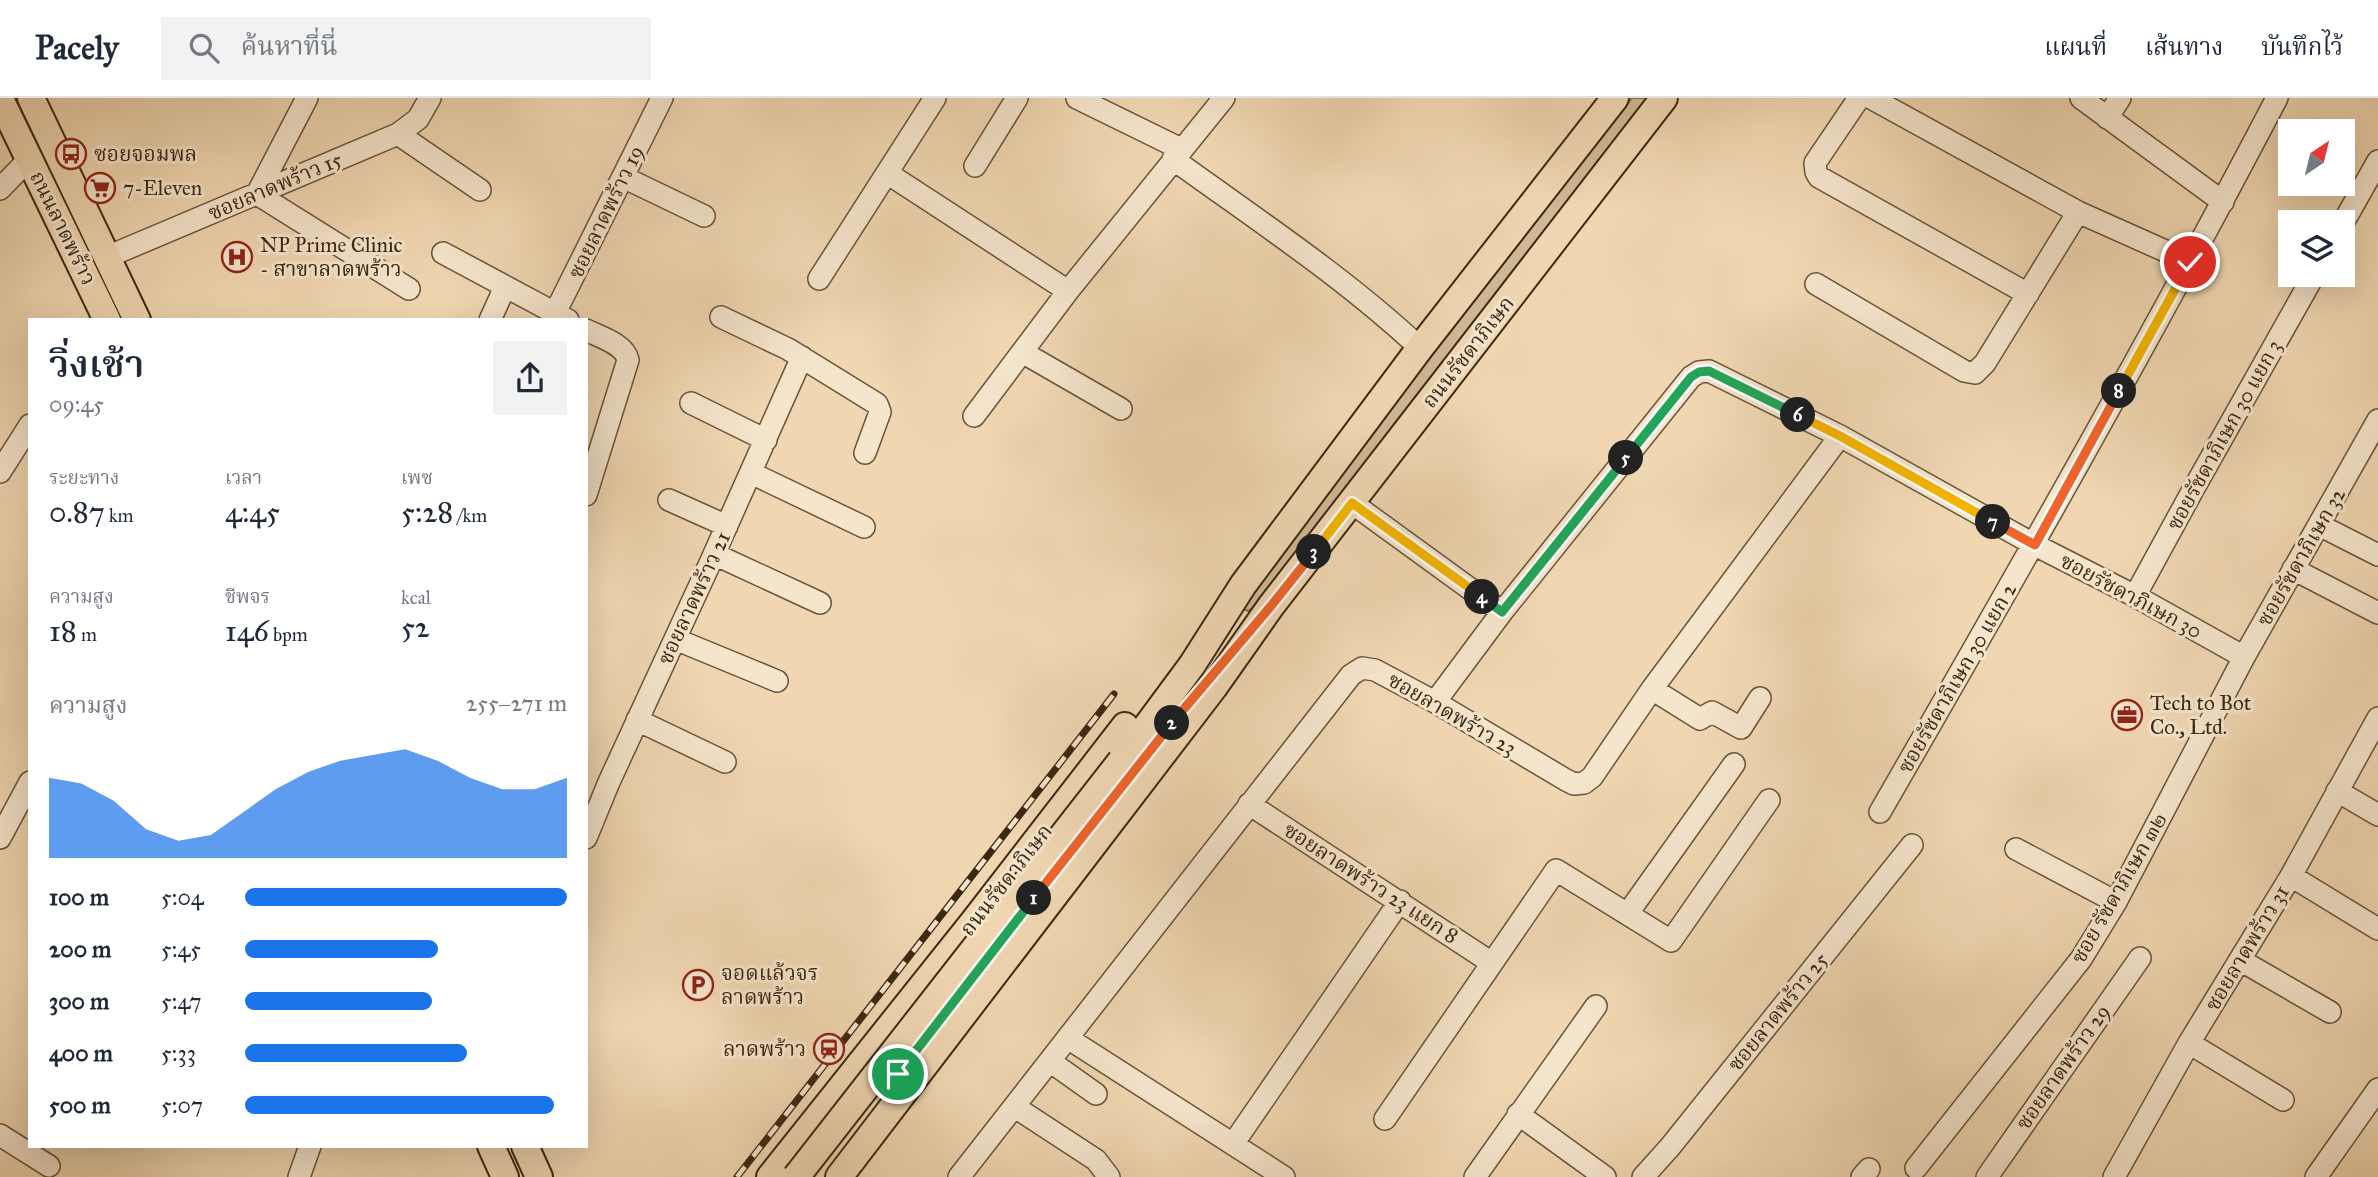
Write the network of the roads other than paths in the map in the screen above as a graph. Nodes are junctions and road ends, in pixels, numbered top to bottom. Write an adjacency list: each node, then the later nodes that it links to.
1 (31, 98): 33 (main road, ถนนลาดพร้าว)
2 (307, 98): 27 (street)
3 (430, 98): 18 (street, ซอยลาดพร้าว 15)
4 (662, 98): 24 (street, ซอยลาดพร้าว 19)
5 (935, 98): 23 (street)
6 (1017, 98): 22 (street)
7 (1077, 98): 19 (street)
8 (1224, 98): 19 (street)
9 (1615, 98): 49 (main road, ถนนรัชดาภิเษก)
10 (1664, 98): 64 (main road, ถนนรัชดาภิเษก)
11 (1859, 98): 42 (street)
12 (1871, 98): 30 (street)
13 (2081, 98): 17 (street)
14 (2120, 98): 17 (street)
15 (2277, 98): 28 (street, ซอยรัชดาภิเษก 30 แยก 2)
16 (0, 99): 20 (main road, ถนนลาดพร้าว)
17 (2107, 118): 28 (street)
18 (398, 134): 26 (street); 27 (street, ซอยลาดพร้าว 15)
19 (1177, 154): 41 (street); 49 (street)
20 (29, 159): 25 (street); 35 (main road, ถนนลาดพร้าว)
21 (2378, 161): 29 (street)
22 (975, 166)
23 (887, 173): 36 (street); 41 (street)
24 (623, 177): 31 (street); 45 (street, ซอยลาดพร้าว 19)
25 (0, 189)
26 (480, 190)
27 (257, 194): 33 (street, ซอยลาดพร้าว 15); 40 (street)
28 (2222, 202): 34 (street, ซอยรัชดาภิเษก 30 แยก 2)
29 (2350, 210)
30 (2078, 212): 34 (street); 42 (street)
31 (704, 216)
32 (443, 253): 38 (street)
33 (107, 257): 35 (main road); 43 (main road, ถนนลาดพร้าว)
34 (2190, 262): 68 (street, ซอยรัชดาภิเษก 30 แยก 2)
35 (82, 267): 44 (main road, ถนนลาดพร้าว)
36 (819, 279)
37 (1816, 284): 42 (street)
38 (505, 287): 45 (street); 47 (street)
39 (2307, 287): 73 (street, ซอยรัชดาภิเษก 30 แยก 3)
40 (409, 289)
41 (1068, 291): 50 (street)
42 (2028, 294)
43 (133, 310): 44 (main road)
44 (102, 317)
45 (562, 317)
46 (721, 317): 51 (street)
47 (491, 318)
48 (588, 331): 62 (street)
49 (1420, 348): 72 (main road, ถนนรัชดาภิเษก)
50 (1022, 352): 53 (street); 54 (street)
51 (802, 357): 58 (street, ซอยลาดพร้าว 21); 59 (street)
52 (691, 403): 58 (street)
53 (1121, 409)
54 (974, 416)
55 (2378, 420): 65 (street, ซอยรัชดาภิเษก 32)
56 (28, 428): 60 (street)
57 (1840, 436): 68 (street, ซอยรัชดาภิเษก 30); 76 (street, ซอยรัชดาภิเษก 30); 81 (street, ซอยลาดพร้าว 23)
58 (766, 440): 61 (street, ซอยลาดพร้าว 21)
59 (864, 453)
60 (0, 472)
61 (751, 473): 66 (street, ซอยลาดพร้าว 21); 67 (street)
62 (588, 489)
63 (669, 500): 66 (street)
64 (1352, 503): 75 (main road, ถนนรัชดาภิเษก); 76 (street)
65 (2319, 525): 70 (street); 71 (street, ซอยรัชดาภิเษก 32)
66 (727, 526): 69 (street, ซอยลาดพร้าว 21)
67 (864, 527)
68 (2035, 545): 73 (street, ซอยรัชดาภิเษก 30); 93 (street, ซอยรัชดาภิเษก 30 แยก 2)
69 (714, 554): 74 (street); 78 (street, ซอยลาดพร้าว 21)
70 (2378, 555)
71 (2293, 569): 77 (street); 79 (street, ซอยรัชดาภิเษก 32)
72 (1243, 585): 88 (main road, ถนนรัชดาภิเษก); 109 (main road, ถนนรัชดาภิเษก)
73 (2135, 596): 79 (street, ซอยรัชดาภิเษก 30)
74 (820, 603)
75 (1271, 606): 88 (main road, ถนนรัชดาภิเษก); 112 (main road, ถนนรัชดาภิเษก)
76 (1502, 612): 83 (street, ซอยรัชดาภิเษก 30)
77 (2378, 613)
78 (675, 639): 80 (street); 85 (street, ซอยลาดพร้าว 21)
79 (2244, 657): 101 (street, ซอย รัชดาภิเษก ๓๒)
80 (776, 681)
81 (1652, 689): 82 (street); 83 (street, ซอยลาดพร้าว 23)
82 (1760, 698)
83 (1435, 702): 92 (street, ซอยลาดพร้าว 23)
84 (2378, 718): 90 (street, ซอยลาดพร้าว 31)
85 (637, 720): 86 (street); 95 (street, ซอยลาดพร้าว 21)
86 (725, 762)
87 (1734, 764): 102 (street)
88 (1127, 766): 133 (main road, ถนนรัชดาภิเษก, bridge); 134 (main road, ถนนรัชดาภิเษก)
89 (28, 786): 96 (street)
90 (2337, 791): 94 (street); 99 (street, ซอยลาดพร้าว 31)
91 (1769, 800): 102 (street)
92 (1249, 804): 100 (street, ซอยลาดพร้าว 23 แยก 8); 110 (street, ซอยลาดพร้าว 23)
93 (1880, 812)
94 (2378, 815)
95 (588, 833)
96 (0, 838)
97 (1912, 845): 140 (street, ซอยลาดพร้าว 25)
98 (2016, 849): 101 (street)
99 (2291, 876): 103 (street); 105 (street, ซอยลาดพร้าว 31)
100 (1400, 901): 106 (street, ซอยลาดพร้าว 23 แยก 8); 122 (street)
101 (2116, 902): 128 (street, ซอย รัชดาภิเษก ๓๒)
102 (1628, 913): 106 (street)
103 (2378, 929)
104 (2140, 958): 141 (street, ซอยลาดพร้าว 29)
105 (2241, 960): 108 (street); 111 (street, ซอยลาดพร้าว 31)
106 (1492, 963): 119 (street)
107 (1596, 1006): 118 (street)
108 (2330, 1012)
109 (889, 1028): 112 (main road); 120 (main road, ถนนรัชดาภิเษก)
110 (1069, 1039): 113 (street, ซอยลาดพร้าว 23); 122 (street)
111 (2189, 1043): 116 (street); 142 (street, ซอยลาดพร้าว 31)
112 (933, 1054): 127 (main road, ถนนรัชดาภิเษก)
113 (1051, 1062): 115 (street); 117 (street, ซอยลาดพร้าว 23)
114 (2378, 1089): 143 (street)
115 (1096, 1094)
116 (2283, 1100)
117 (1015, 1107): 135 (street, ซอยลาดพร้าว 23); 136 (street)
118 (1518, 1114): 138 (street); 139 (street)
119 (1385, 1119)
120 (816, 1120): 127 (main road); 132 (main road, ถนนรัชดาภิเษก)
121 (0, 1135): 126 (street)
122 (1233, 1144): 137 (street)
123 (309, 1148): 129 (street)
124 (492, 1148): 130 (main road)
125 (526, 1148): 131 (main road)
126 (49, 1166)
127 (846, 1168)
128 (1916, 1168)
129 (299, 1177)
130 (505, 1177)
131 (540, 1177)
132 (770, 1177)
133 (796, 1177)
134 (818, 1177)
135 (959, 1177)
136 (1109, 1177)
137 (1284, 1177)
138 (1475, 1177)
139 (1605, 1177)
140 (1643, 1177)
141 (1987, 1177)
142 (2114, 1177)
143 (2316, 1177)

